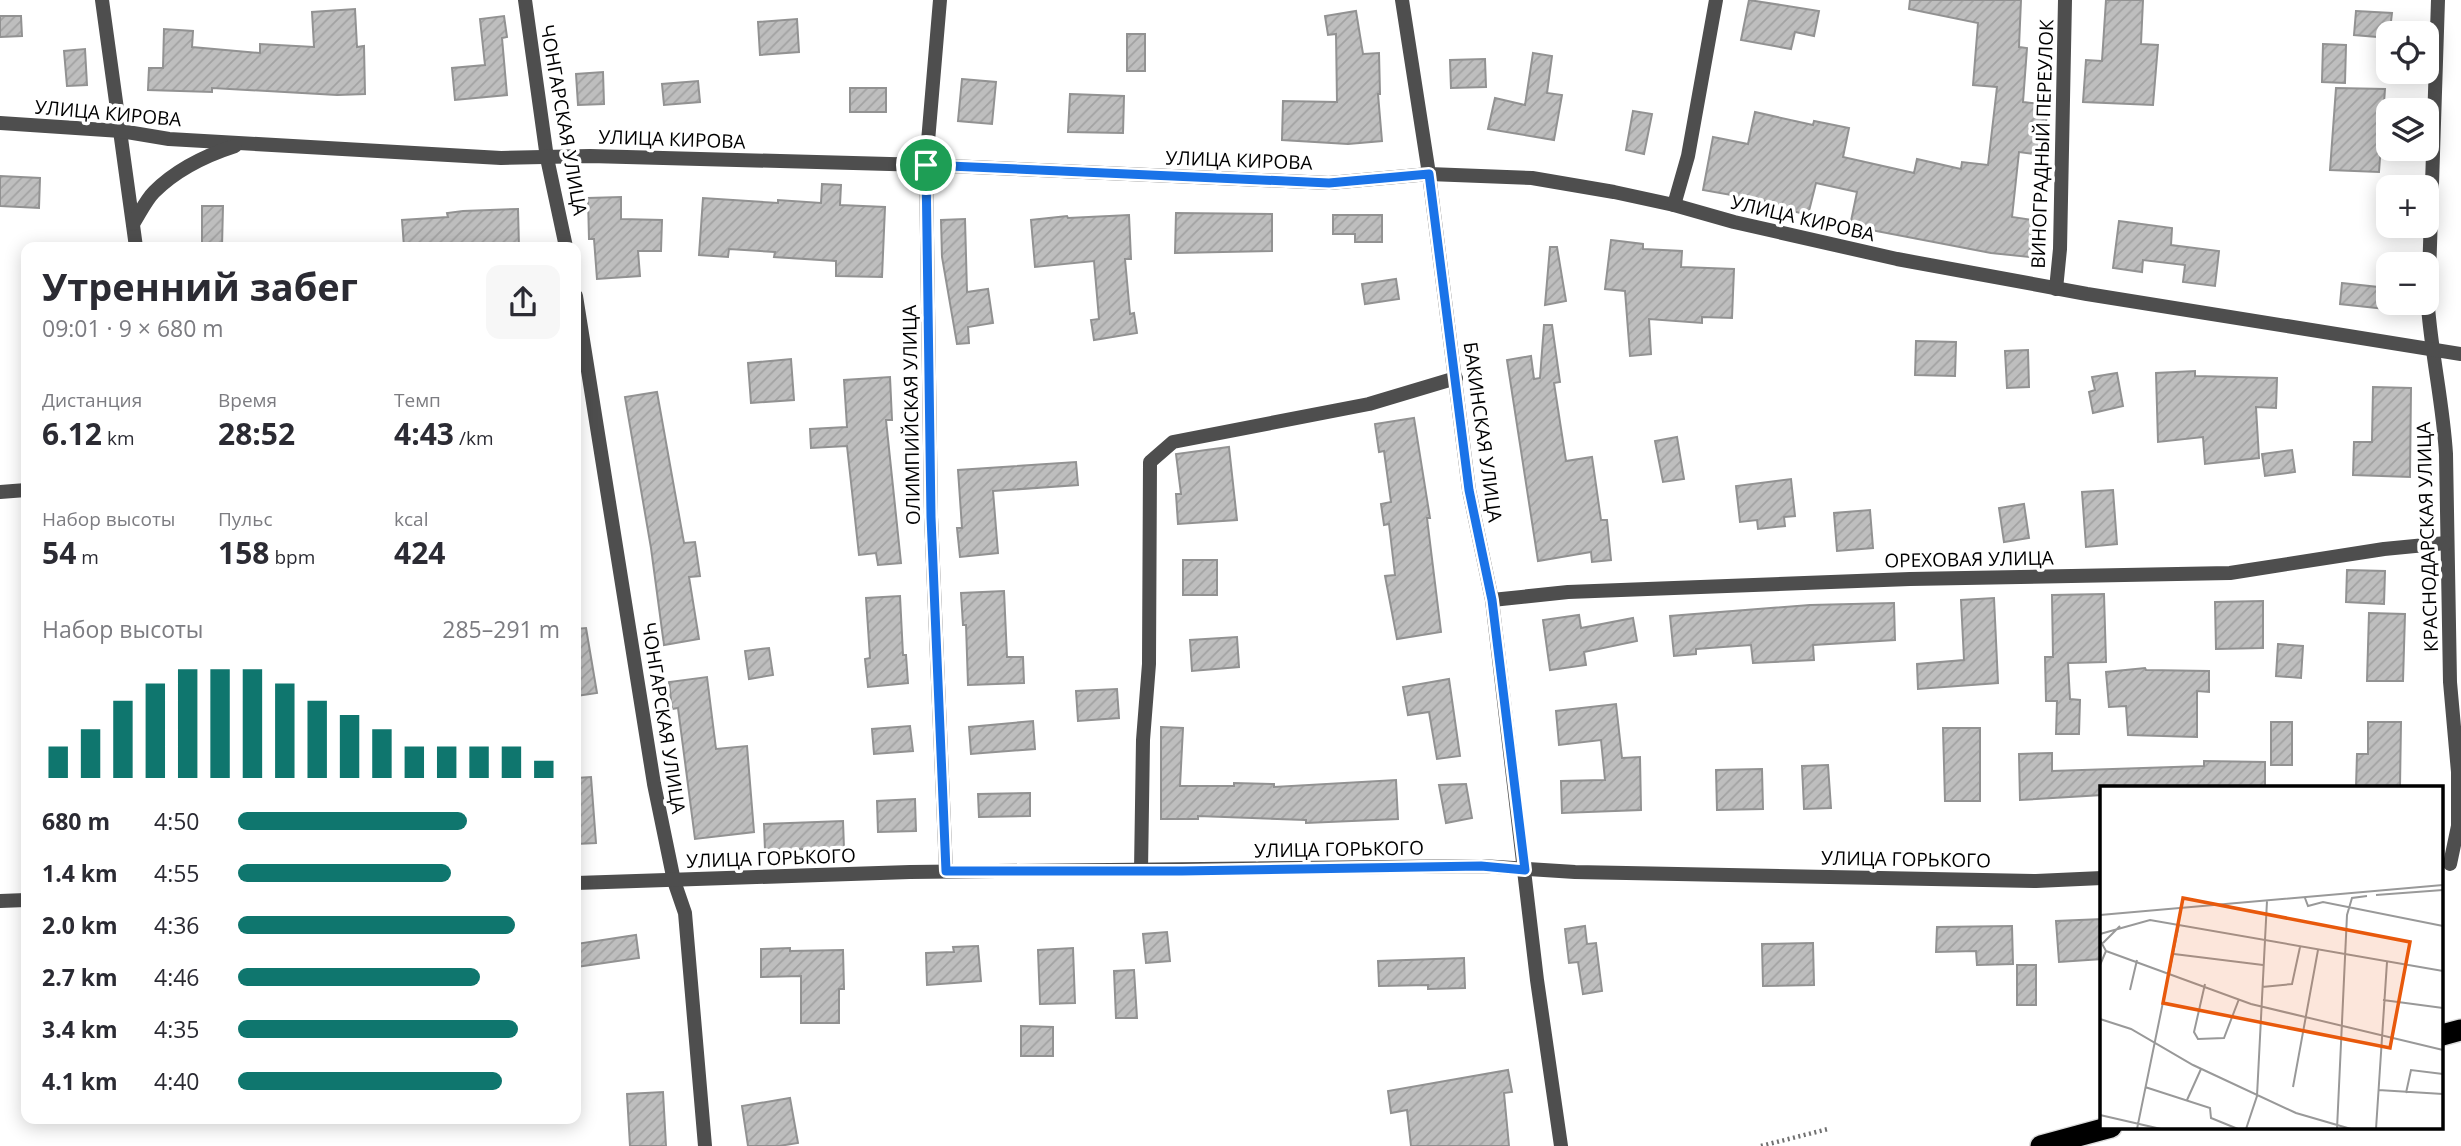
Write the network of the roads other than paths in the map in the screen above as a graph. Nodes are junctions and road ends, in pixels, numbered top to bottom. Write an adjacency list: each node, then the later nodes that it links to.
1 (102, 0): 9 (street)
2 (525, 0): 11 (street, ЧОНГАРСКАЯ УЛИЦА)
3 (940, 0): 12 (street, ОЛИМПИЙСКАЯ УЛИЦА)
4 (1402, 0): 13 (street, БАКИНСКАЯ УЛИЦА)
5 (1717, 0): 14 (street)
6 (2065, 0): 18 (street, ВИНОГРАДНЫЙ ПЕРЕУЛОК)
7 (2438, 0): 20 (street, КРАСНОДАРСКАЯ УЛИЦА)
8 (0, 123): 9 (street, УЛИЦА КИРОВА)
9 (121, 131): 10 (street, УЛИЦА КИРОВА); 15 (street)
10 (243, 143): 11 (street, УЛИЦА КИРОВА); 15 (street)
11 (547, 158): 12 (street, УЛИЦА КИРОВА); 17 (street, ЧОНГАРСКАЯ УЛИЦА)
12 (926, 165): 13 (street, УЛИЦА КИРОВА); 29 (street, ОЛИМПИЙСКАЯ УЛИЦА)
13 (1429, 174): 14 (street, УЛИЦА КИРОВА); 22 (street, БАКИНСКАЯ УЛИЦА)
14 (1674, 205): 18 (street, УЛИЦА КИРОВА)
15 (133, 224): 16 (street)
16 (135, 242)
17 (565, 242)
18 (2056, 289): 20 (street, УЛИЦА КИРОВА)
19 (581, 327): 32 (street, ЧОНГАРСКАЯ УЛИЦА)
20 (2432, 350): 21 (street, УЛИЦА КИРОВА); 25 (street, КРАСНОДАРСКАЯ УЛИЦА)
21 (2461, 354)
22 (1456, 378): 26 (street, БАКИНСКАЯ УЛИЦА); 30 (street)
23 (21, 490): 24 (street)
24 (0, 492)
25 (2446, 543): 26 (street, ОРЕХОВАЯ УЛИЦА); 27 (street, КРАСНОДАРСКАЯ УЛИЦА)
26 (1492, 600): 28 (street, БАКИНСКАЯ УЛИЦА)
27 (2451, 864)
28 (1525, 870): 30 (street, УЛИЦА ГОРЬКОГО); 31 (street, УЛИЦА ГОРЬКОГО); 40 (street, БАКИНСКАЯ УЛИЦА)
29 (946, 871): 30 (street, УЛИЦА ГОРЬКОГО); 32 (street, УЛИЦА ГОРЬКОГО)
30 (1141, 871)
31 (2100, 878)
32 (674, 881): 33 (street, УЛИЦА ГОРЬКОГО); 39 (street, ЧОНГАРСКАЯ УЛИЦА)
33 (581, 883)
34 (21, 900): 35 (street)
35 (0, 901)
36 (2461, 1030): 37 (highway)
37 (2444, 1034)
38 (2106, 1128): 41 (highway)
39 (705, 1146)
40 (1561, 1146)
41 (2041, 1146)

